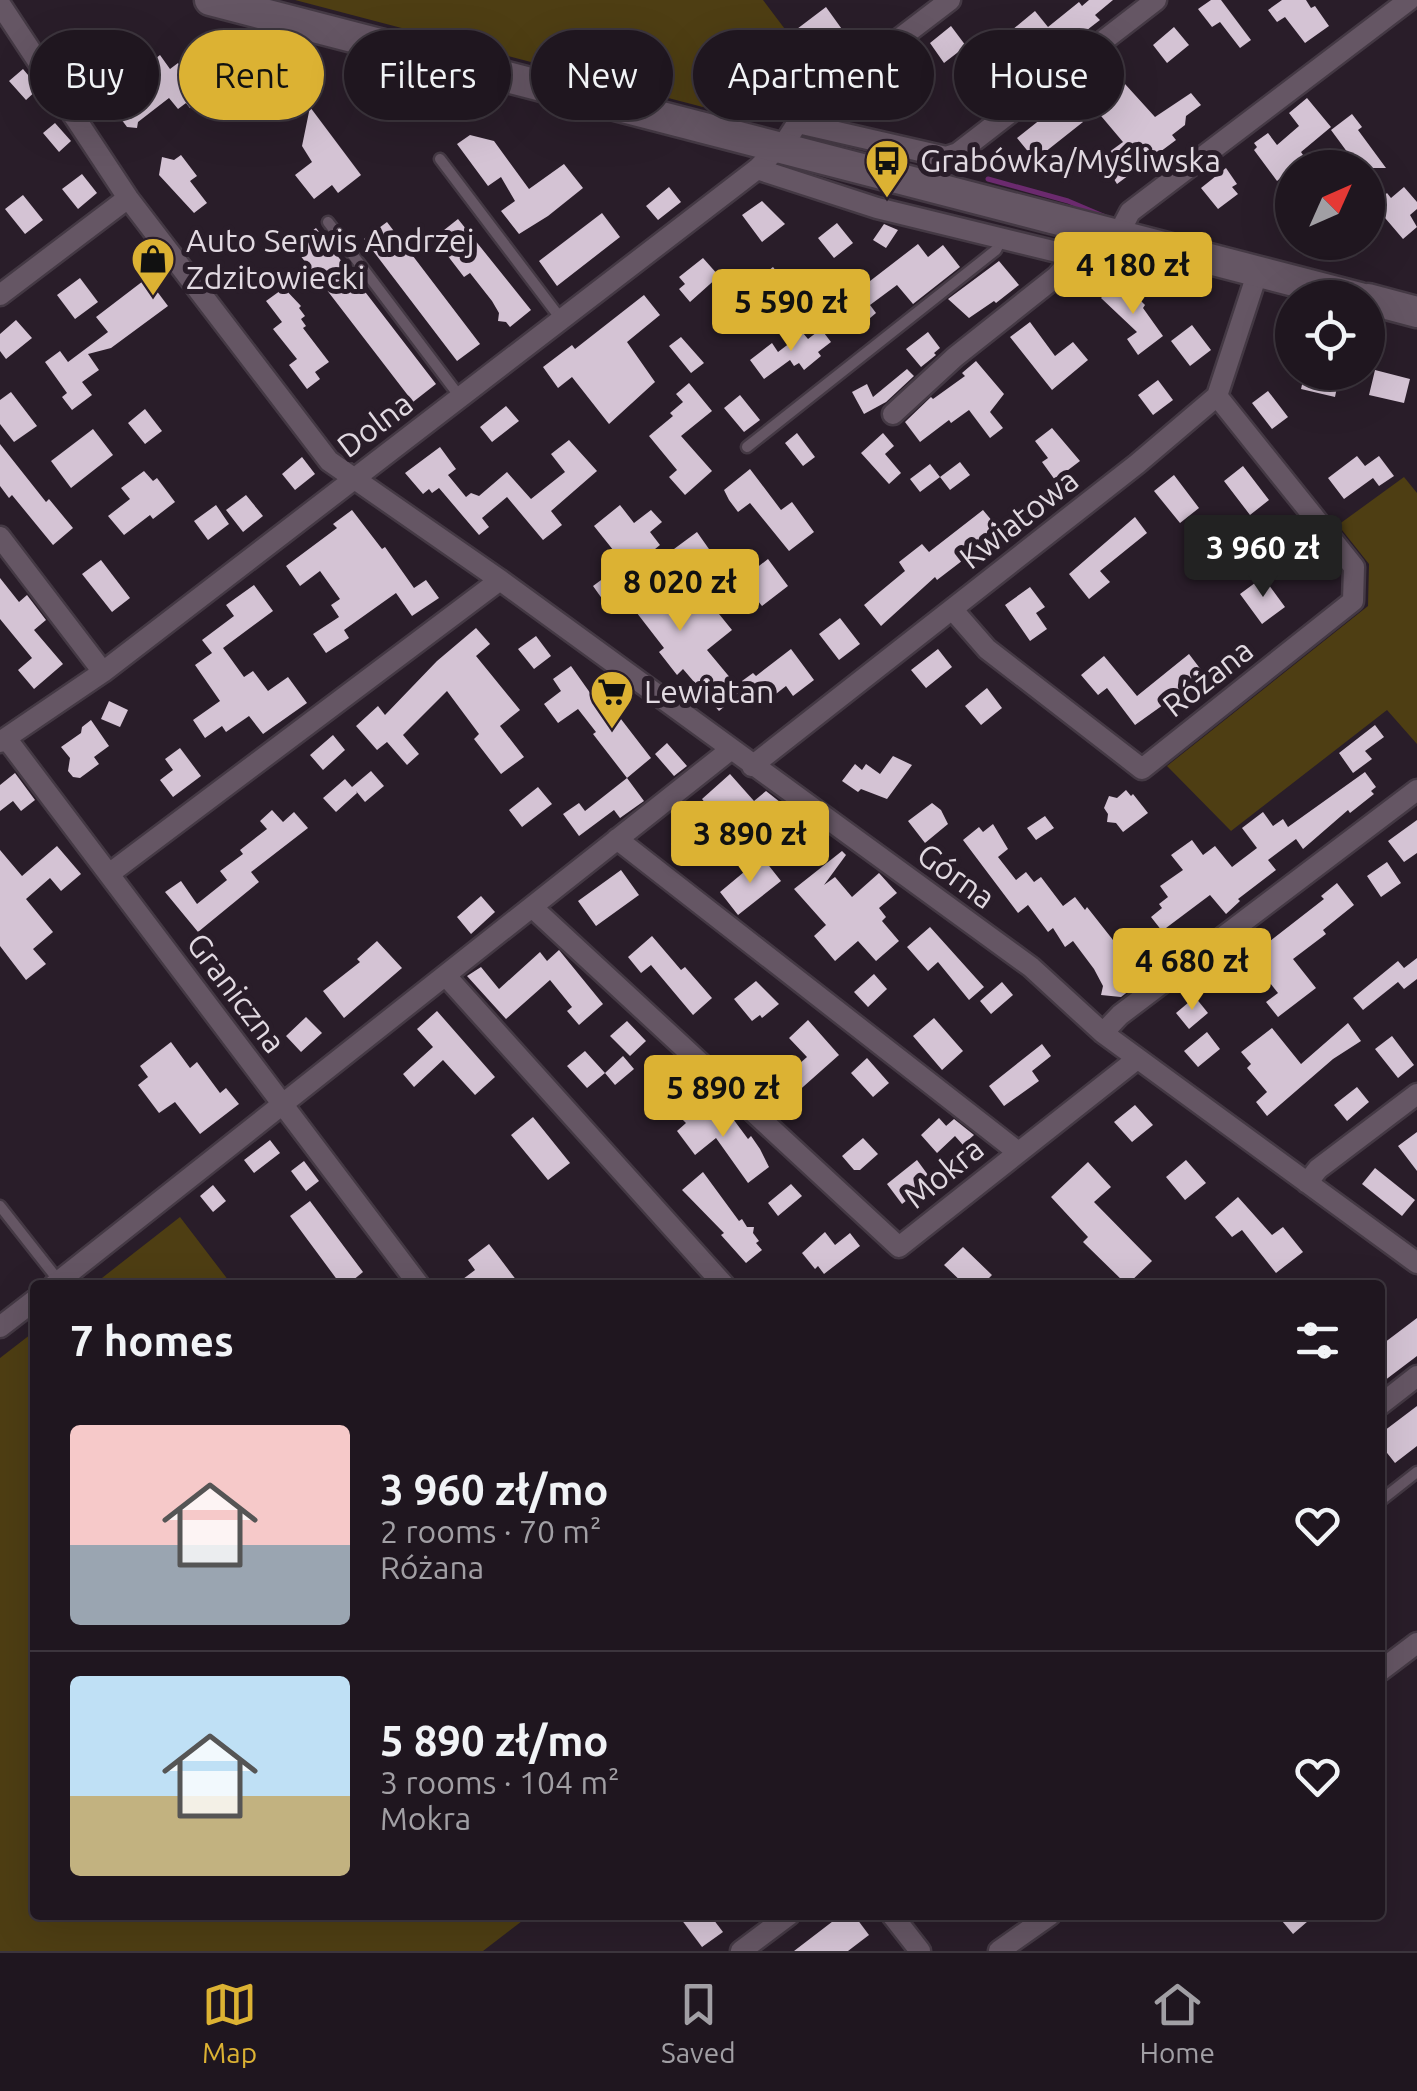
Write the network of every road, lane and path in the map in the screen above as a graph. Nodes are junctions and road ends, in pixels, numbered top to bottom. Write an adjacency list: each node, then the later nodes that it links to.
1 (210, 0): 7 (street)
2 (950, 0): 7 (street, Dolna)
3 (1156, 0): 7 (street)
4 (1409, 0): 12 (street)
5 (0, 4): 6 (street, Górna)
6 (6, 29): 10 (street, Górna)
7 (789, 135): 9 (street, Dolna); 12 (street)
8 (440, 159): 19 (lane)
9 (757, 169): 13 (street); 19 (street, Dolna)
10 (128, 198): 16 (street); 24 (street, Górna)
11 (328, 222): 21 (lane)
12 (1118, 235): 14 (street)
13 (1003, 237): 22 (street); 23 (lane)
14 (1258, 271): 15 (street); 20 (street)
15 (1292, 280)
16 (0, 295)
17 (1385, 304): 18 (street)
18 (1417, 312)
19 (561, 319): 21 (street, Dolna)
20 (1217, 396): 27 (street, Kwiatowa); 27 (street, Różana)
21 (461, 398): 24 (street, Dolna)
22 (893, 414)
23 (747, 447)
24 (353, 479): 26 (street, Górna); 28 (street, Dolna)
25 (0, 537): 28 (street)
26 (500, 580): 30 (street, Górna); 34 (street)
27 (953, 610): 31 (street, Kwiatowa)
28 (103, 672): 29 (street, Dolna)
29 (3, 740): 34 (street, Graniczna)
30 (730, 750): 31 (street, Górna); 33 (street)
31 (752, 766): 37 (street, Górna)
32 (1417, 790): 37 (street)
33 (617, 839): 35 (street); 41 (street)
34 (109, 874): 40 (street, Graniczna)
35 (532, 907): 36 (street); 41 (street, Mokra)
36 (446, 976): 40 (street); 48 (street)
37 (1102, 1033): 38 (street, Górna)
38 (1136, 1058): 41 (street, Mokra); 42 (street, Górna)
39 (1417, 1094): 42 (street)
40 (282, 1104): 46 (street); 47 (street, Graniczna)
41 (1018, 1152)
42 (1308, 1184): 44 (street, Górna)
43 (0, 1206): 45 (lane)
44 (1417, 1263)
45 (54, 1280)
46 (60, 1280)
47 (414, 1280)
48 (720, 1280)
49 (30, 1304): 50 (street)
50 (0, 1327)
51 (1417, 1376): 52 (street)
52 (1385, 1400)
53 (1417, 1472): 54 (lane)
54 (1385, 1497)
55 (1415, 1648): 56 (street)
56 (1385, 1668)
57 (782, 1920): 60 (street)
58 (896, 1920): 61 (street)
59 (1043, 1920): 62 (street)
60 (741, 1951)
61 (920, 1951)
62 (999, 1951)

